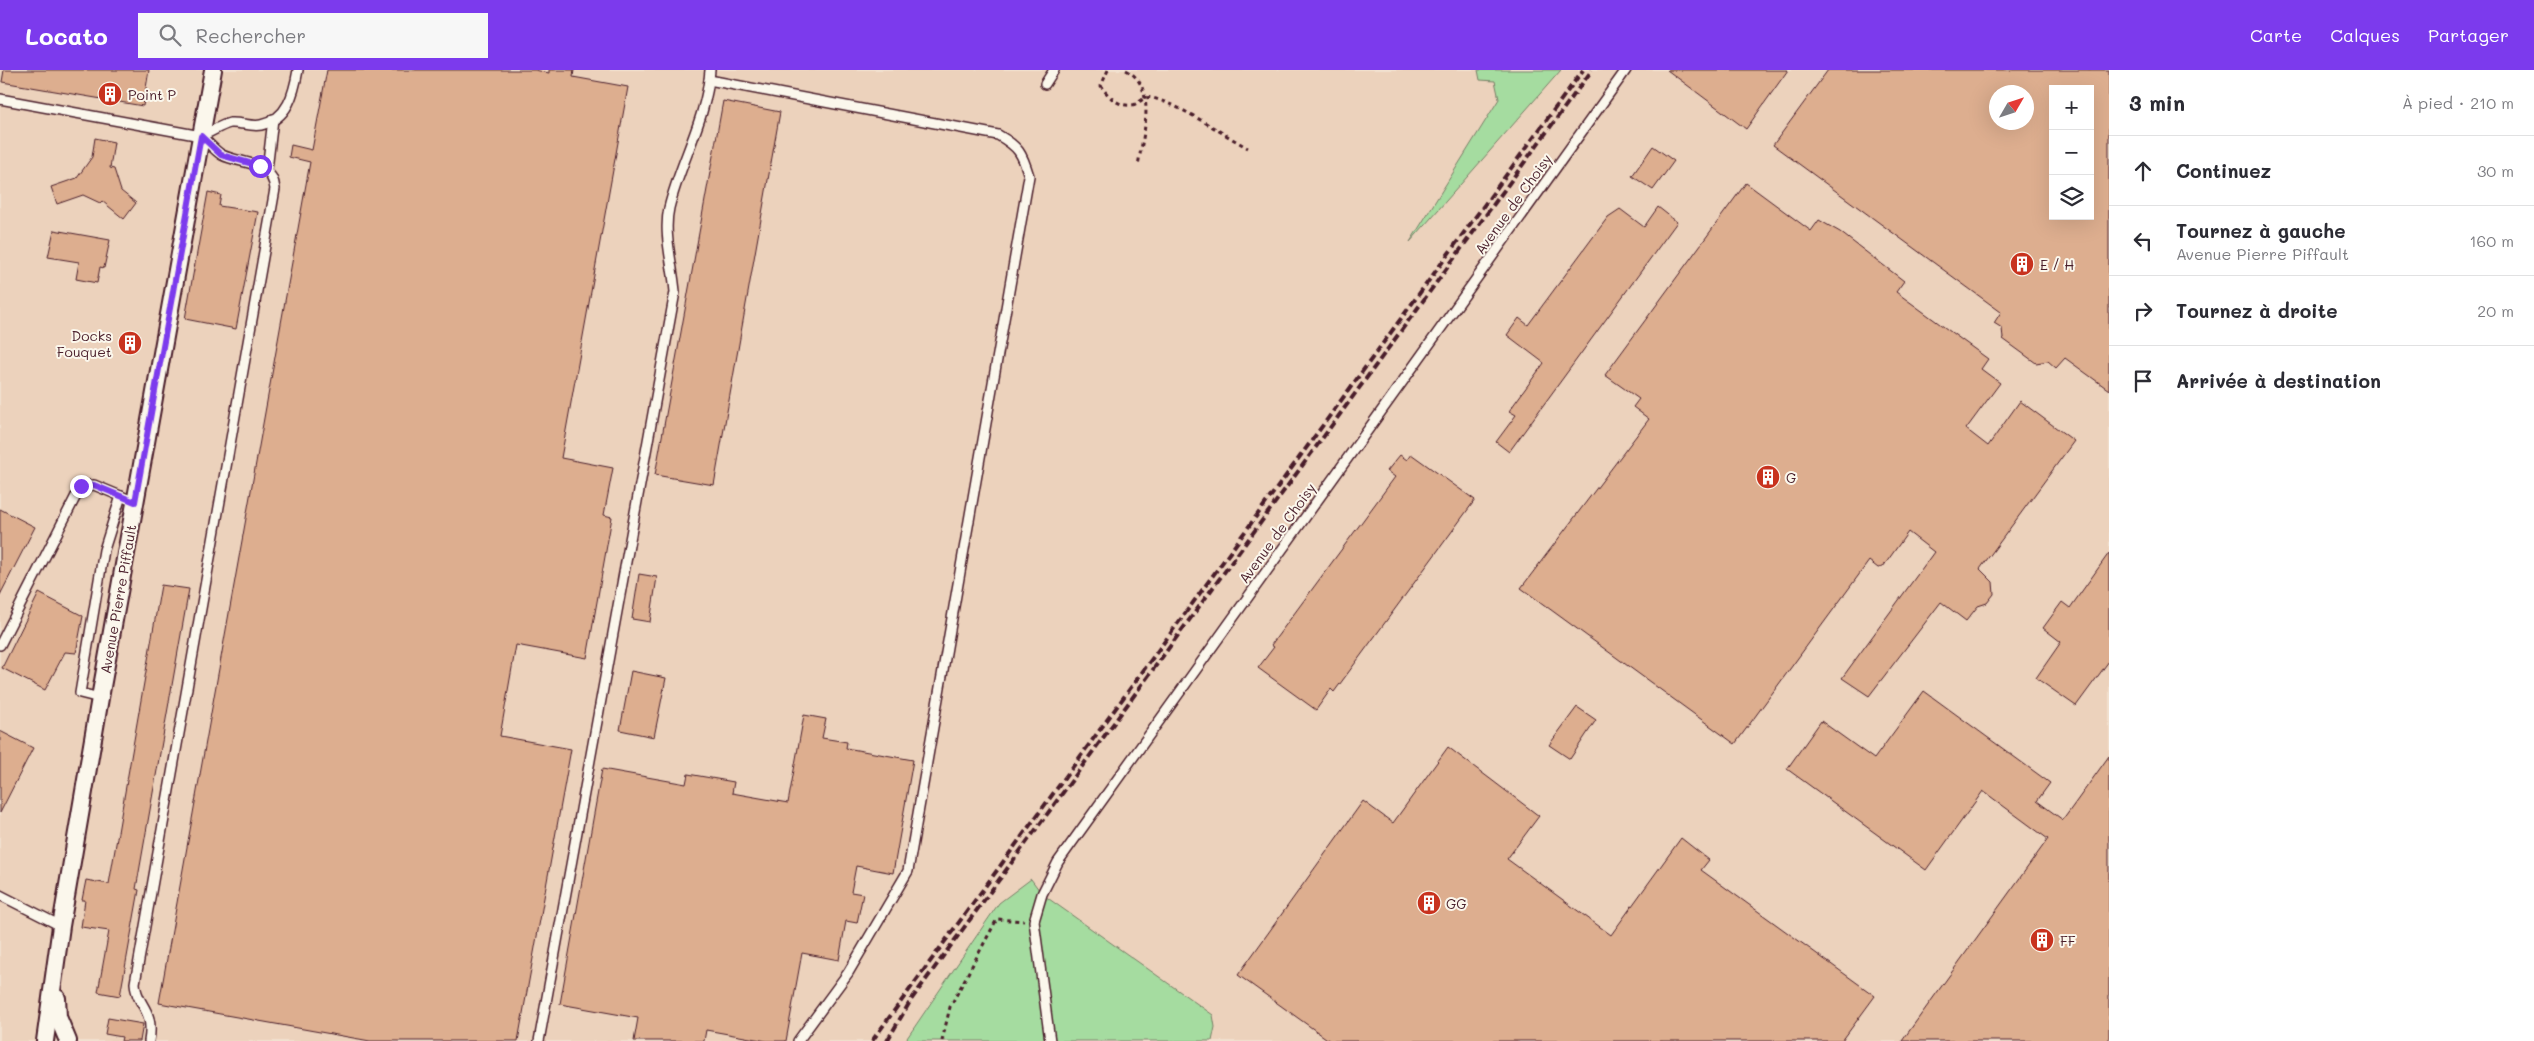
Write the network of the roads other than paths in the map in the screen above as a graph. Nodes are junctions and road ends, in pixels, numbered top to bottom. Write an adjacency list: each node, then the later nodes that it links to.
1 (213, 70): 10 (street, Avenue Pierre Piffault)
2 (298, 70): 9 (lane)
3 (710, 70): 6 (lane)
4 (1054, 70): 7 (lane)
5 (1626, 70): 23 (lane, Avenue de Choisy)
6 (709, 80): 21 (lane); 22 (lane)
7 (1044, 84)
8 (0, 99): 10 (lane)
9 (274, 119): 10 (lane); 11 (lane)
10 (201, 136): 11 (lane); 12 (street, Avenue Pierre Piffault)
11 (267, 170): 20 (lane)
12 (128, 499): 13 (lane); 14 (street, Avenue Pierre Piffault); 14 (lane)
13 (1, 639)
14 (100, 698): 16 (street, Avenue Pierre Piffault)
15 (0, 895): 16 (lane)
16 (61, 926): 17 (street, Avenue Pierre Piffault)
17 (55, 967): 18 (street, Avenue Pierre Piffault); 19 (street)
18 (45, 1041)
19 (68, 1041)
20 (149, 1041)
21 (539, 1041)
22 (798, 1041)
23 (1050, 1041)

